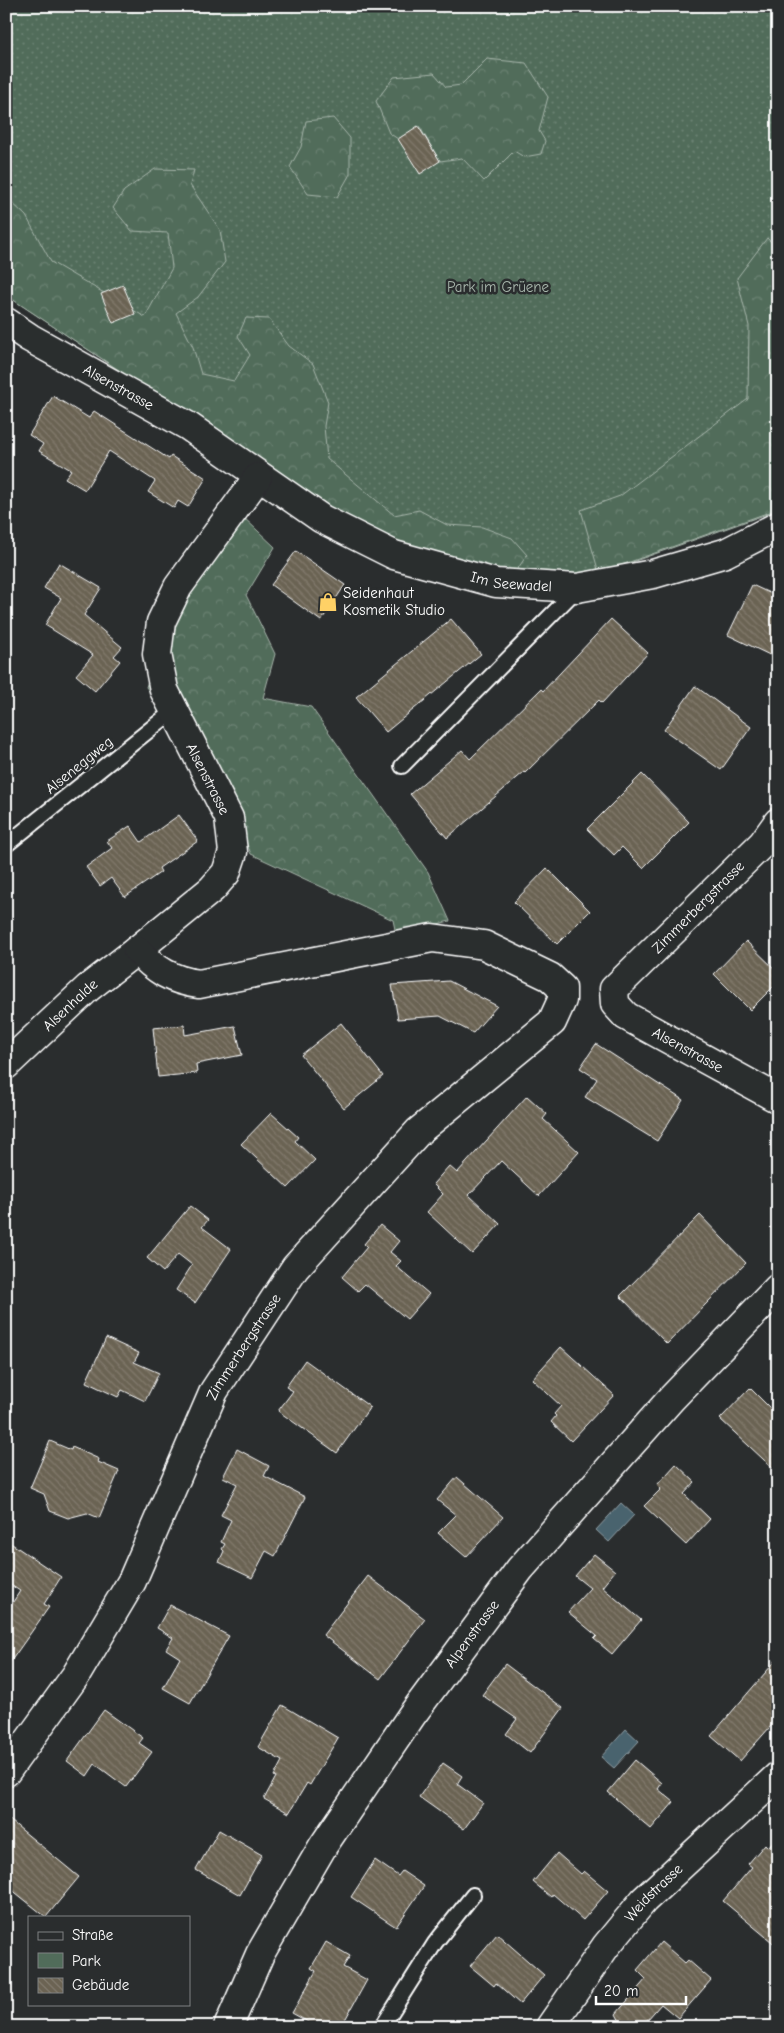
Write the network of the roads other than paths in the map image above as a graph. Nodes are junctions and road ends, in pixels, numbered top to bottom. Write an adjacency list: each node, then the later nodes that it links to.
1 (6, 322): 2 (street, Alsenstrasse)
2 (258, 476): 4 (street, Im Seewadel); 5 (street, Alsenstrasse)
3 (778, 526): 4 (street, Im Seewadel)
4 (577, 588): 6 (lane)
5 (173, 710): 8 (lane, Alseneggweg); 9 (street, Alsenstrasse)
6 (402, 766)
7 (778, 822): 10 (street, Zimmerbergstrasse)
8 (6, 845)
9 (137, 950): 11 (street, Alsenhalde); 14 (street, Zimmerbergstrasse)
10 (614, 989): 12 (street, Alsenstrasse)
11 (6, 1065)
12 (778, 1099)
13 (778, 1288): 17 (street, Alpenstrasse)
14 (6, 1772)
15 (778, 1776): 19 (street, Weidstrasse)
16 (473, 1895): 18 (lane)
17 (228, 2027)
18 (382, 2027)
19 (550, 2027)

